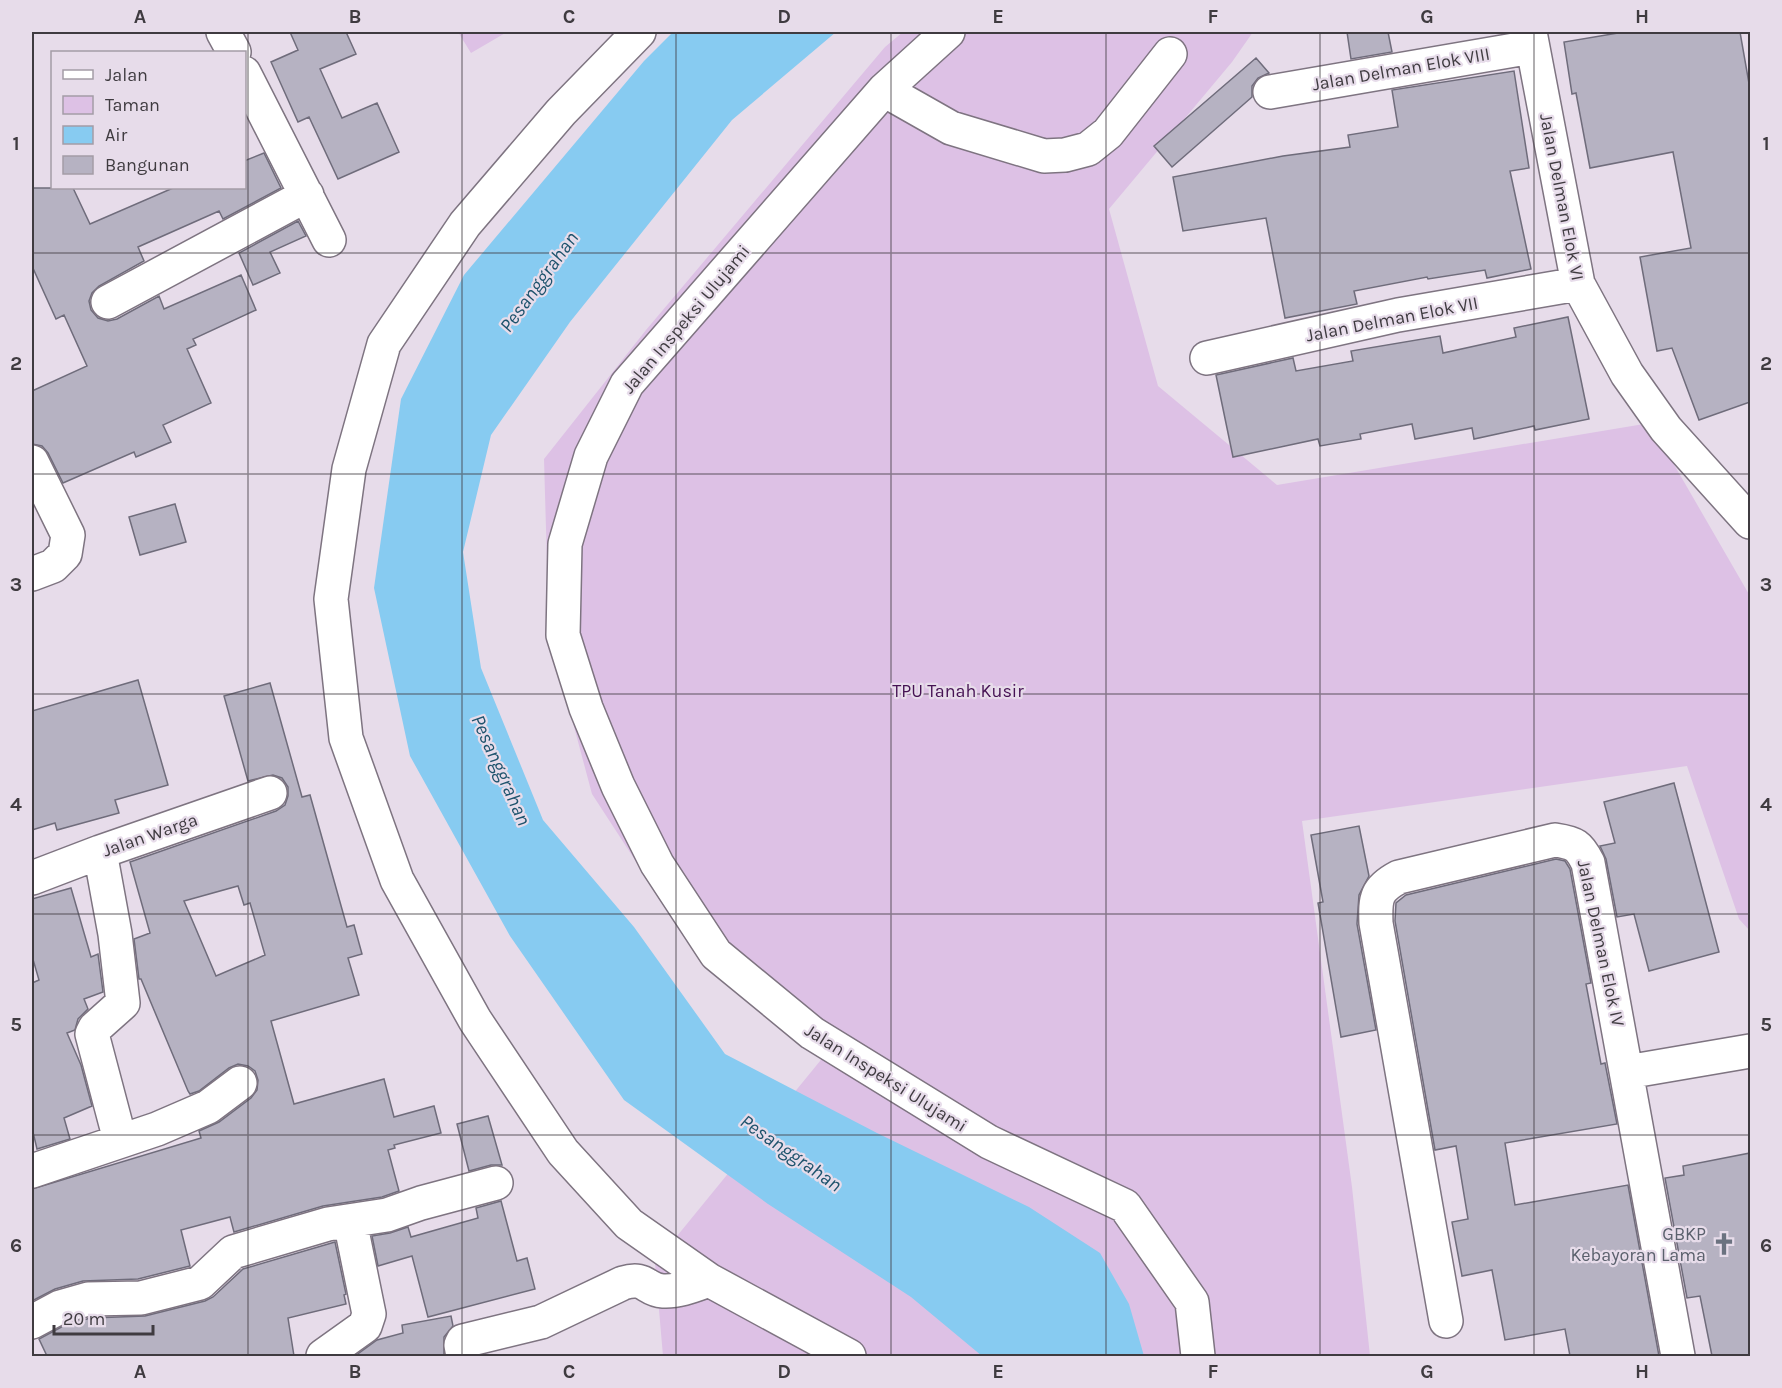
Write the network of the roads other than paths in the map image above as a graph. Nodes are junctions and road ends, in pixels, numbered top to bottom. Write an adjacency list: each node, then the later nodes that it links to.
1 (224, 32): 5 (street)
2 (639, 32): 28 (street)
3 (948, 32): 8 (street, Jalan Inspeksi Ulujami)
4 (1531, 39): 9 (street, Jalan Delman Elok VIII); 12 (street, Jalan Delman Elok VI)
5 (234, 51)
6 (1170, 54): 8 (street)
7 (246, 77): 10 (street)
8 (884, 90): 34 (street, Jalan Inspeksi Ulujami)
9 (1270, 92)
10 (307, 195): 11 (street); 13 (street)
11 (329, 240)
12 (1578, 284): 14 (street, Jalan Delman Elok VII); 16 (street, Jalan Delman Elok VI)
13 (108, 302)
14 (1207, 358)
15 (32, 462): 17 (street)
16 (1750, 522)
17 (32, 573)
18 (270, 793): 19 (street, Jalan Warga)
19 (100, 852): 20 (street, Jalan Warga); 24 (street)
20 (32, 878)
21 (1750, 1051): 22 (street)
22 (1627, 1072): 29 (street, Jalan Delman Elok IV); 35 (street, Jalan Delman Elok IV)
23 (240, 1083): 24 (street)
24 (120, 1140): 25 (street)
25 (32, 1172)
26 (496, 1183): 27 (street)
27 (350, 1221): 30 (street); 31 (street)
28 (710, 1280): 32 (street); 33 (street)
29 (1446, 1321)
30 (32, 1322)
31 (327, 1355)
32 (463, 1356)
33 (849, 1356)
34 (1198, 1356)
35 (1678, 1356)

